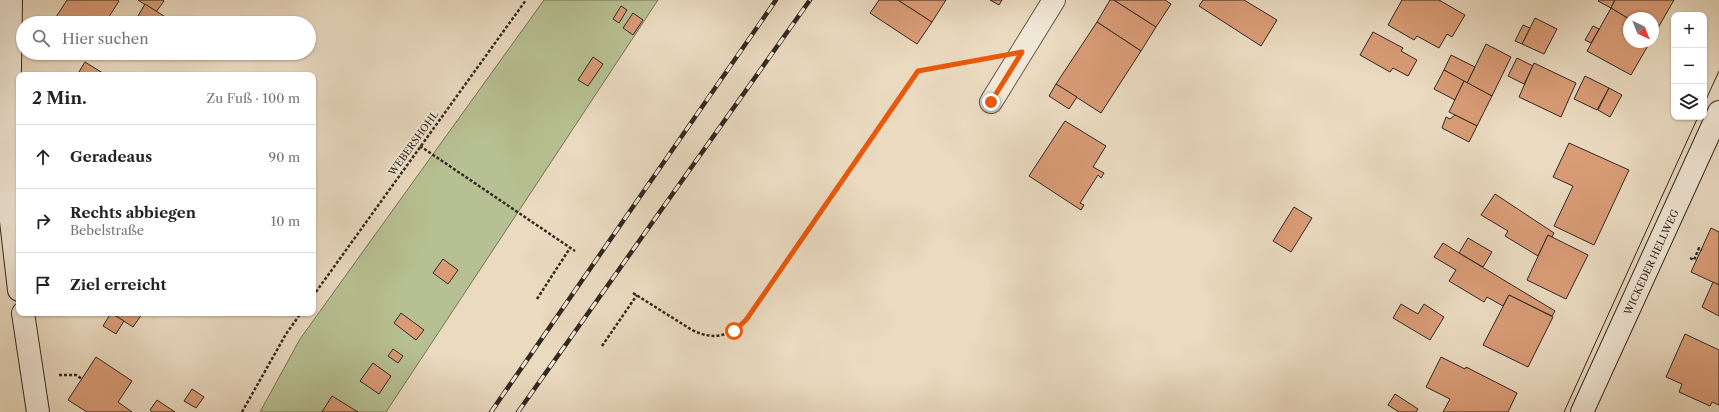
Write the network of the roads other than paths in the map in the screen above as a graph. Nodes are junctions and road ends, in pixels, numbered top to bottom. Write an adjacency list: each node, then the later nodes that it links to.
1 (11, 0): 5 (street)
2 (1054, 0): 3 (street)
3 (991, 102)
4 (1719, 112): 9 (street, WICKEDER HELLWEG)
5 (4, 195): 6 (street)
6 (16, 271)
7 (23, 316): 8 (street)
8 (38, 412)
9 (1582, 412)

